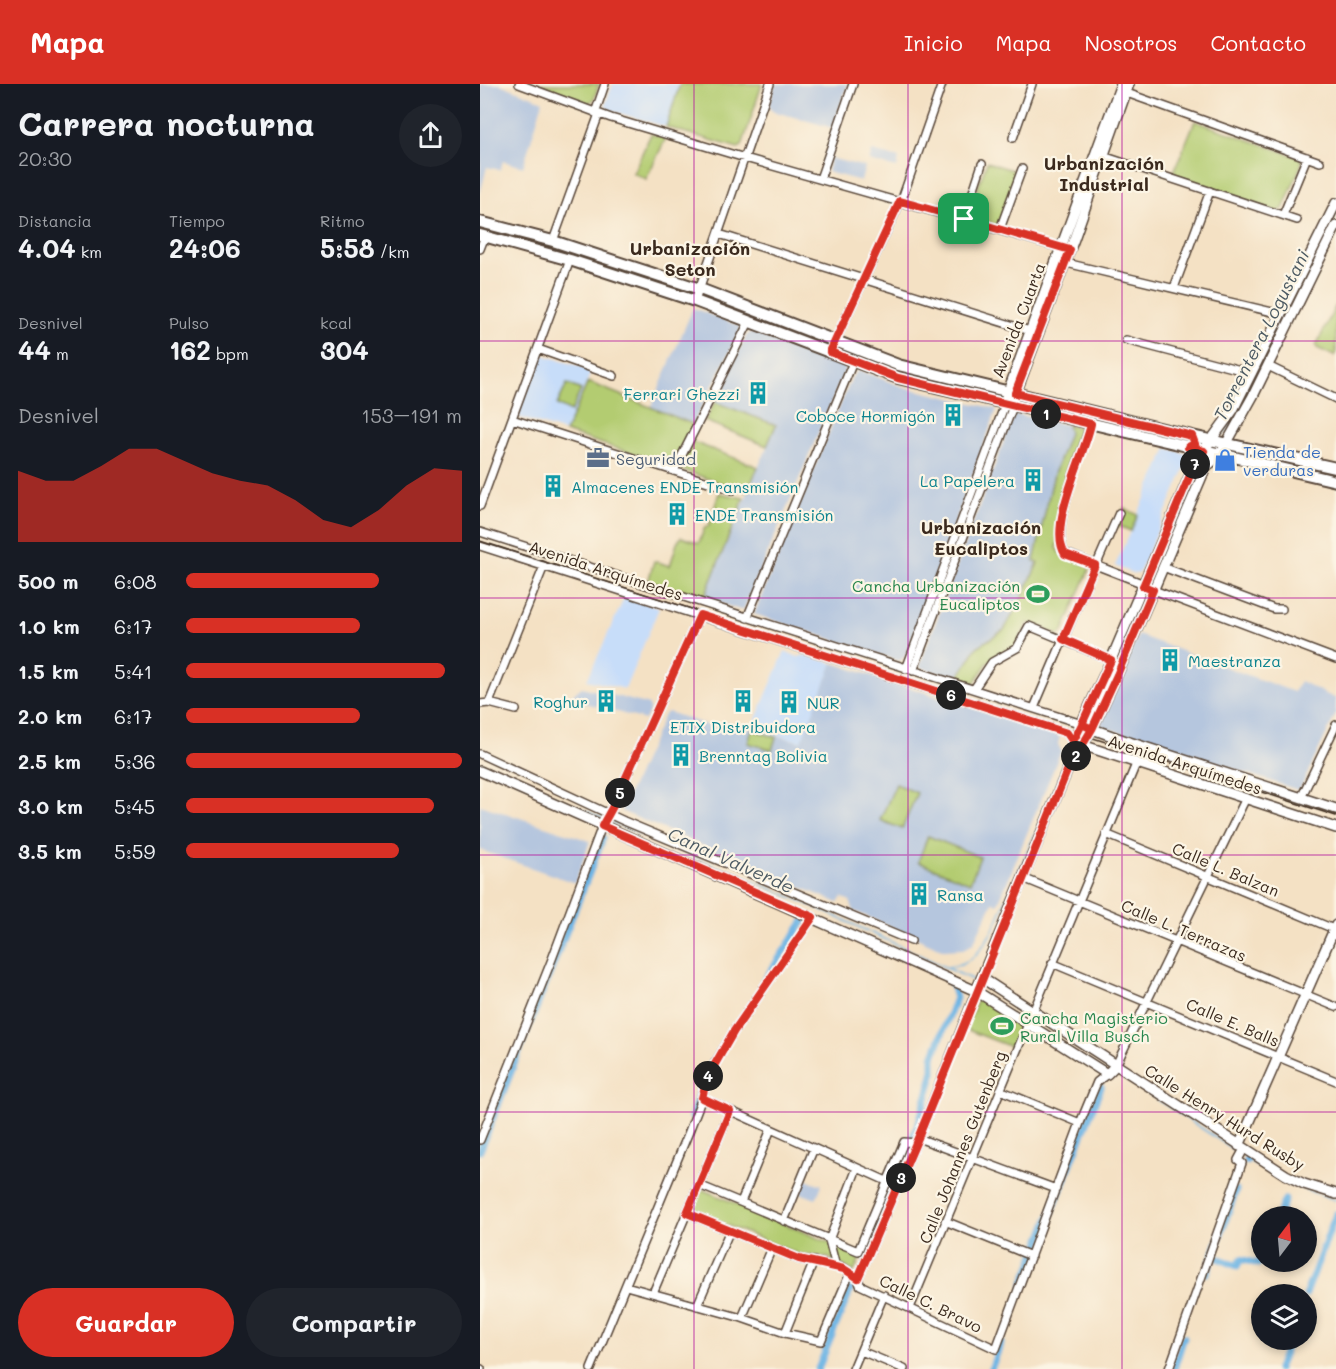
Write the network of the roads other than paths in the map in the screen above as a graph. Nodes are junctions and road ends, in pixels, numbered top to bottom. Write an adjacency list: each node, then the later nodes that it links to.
1 (519, 84): 8 (street)
2 (605, 84): 8 (street)
3 (770, 84): 12 (street)
4 (853, 84): 16 (street)
5 (942, 84): 18 (street)
6 (1032, 84): 9 (street)
7 (1124, 88): 10 (street, Avenida Cuarta); 11 (street); 30 (street, Avenida Cuarta)
8 (597, 113): 12 (street); 28 (street)
9 (1012, 138)
10 (1103, 156): 17 (street); 30 (street, Avenida Cuarta)
11 (1307, 157): 13 (street); 20 (street)
12 (745, 158): 16 (street); 26 (street)
13 (1320, 162)
14 (982, 164): 21 (street)
15 (1022, 169): 25 (street)
16 (820, 179): 18 (street)
17 (1210, 191): 20 (street); 34 (street)
18 (900, 201): 21 (street); 33 (street)
19 (1336, 203): 37 (street)
20 (1283, 215): 22 (street)
21 (964, 219): 25 (street)
22 (1297, 220)
23 (480, 222): 28 (main road)
24 (1336, 226): 45 (street)
25 (1000, 229): 30 (street)
26 (719, 234): 33 (street); 35 (street)
27 (483, 235): 29 (street); 31 (main road)
28 (553, 241): 35 (main road)
29 (480, 249)
30 (1066, 249): 32 (street, Avenida Cuarta)
31 (570, 260): 36 (main road); 42 (street)
32 (1061, 262): 34 (street); 39 (street, Avenida Cuarta); 48 (street, Avenida Cuarta)
33 (864, 279): 39 (street); 41 (street)
34 (1174, 288): 37 (street)
35 (700, 289): 36 (street); 41 (main road)
36 (695, 301): 38 (main road)
37 (1281, 314): 46 (street)
38 (749, 322): 43 (main road); 63 (street)
39 (1030, 331): 48 (street, Avenida Cuarta)
40 (1126, 340): 46 (street)
41 (836, 341): 43 (street); 48 (main road)
42 (538, 349): 47 (street); 52 (street)
43 (830, 352): 44 (main road)
44 (853, 362): 50 (main road); 77 (street)
45 (1268, 366): 49 (street); 56 (street)
46 (1252, 373): 55 (street)
47 (614, 376)
48 (1011, 392): 50 (street, Avenida Cuarta); 51 (main road)
49 (1336, 399)
50 (1009, 405): 53 (main road); 81 (street, Avenida Cuarta)
51 (1094, 412): 53 (street); 54 (main road)
52 (512, 419): 63 (street); 66 (street)
53 (1091, 424): 57 (main road); 70 (street)
54 (1192, 436): 55 (main road); 57 (main road)
55 (1212, 440): 56 (main road); 59 (street)
56 (1226, 444): 58 (main road); 60 (street)
57 (1188, 447): 59 (main road)
58 (1239, 447): 61 (main road); 62 (main road)
59 (1204, 451): 60 (main road); 73 (street)
60 (1220, 455): 61 (main road); 72 (street)
61 (1235, 458): 64 (main road)
62 (1336, 468)
63 (674, 471): 65 (street)
64 (1336, 481)
65 (733, 490)
66 (480, 506)
67 (1119, 513): 70 (street)
68 (480, 532): 77 (street, Avenida Arquímedes)
69 (480, 546): 71 (street, Avenida Arquímedes)
70 (1096, 565): 73 (street); 78 (street)
71 (544, 566): 76 (street, Avenida Arquímedes); 83 (street)
72 (1163, 567): 74 (street); 75 (street)
73 (1143, 585): 74 (street); 80 (street)
74 (1153, 590): 79 (street); 88 (street)
75 (1282, 609)
76 (700, 615): 89 (street, Avenida Arquímedes); 96 (street)
77 (747, 618): 81 (street, Avenida Arquímedes)
78 (1063, 639): 80 (street); 82 (street); 85 (street)
79 (1336, 659)
80 (1111, 660): 88 (street)
81 (910, 670): 82 (street, Avenida Arquímedes)
82 (974, 689): 85 (street, Avenida Arquímedes)
83 (489, 703): 84 (street); 86 (street)
84 (480, 704)
85 (1034, 708): 88 (street, Avenida Arquímedes)
86 (516, 710)
87 (1336, 725): 93 (street)
88 (1087, 726): 89 (street); 93 (street, Avenida Arquímedes)
89 (1078, 744): 91 (street, Avenida Arquímedes); 100 (street)
90 (480, 754): 96 (street)
91 (1136, 764): 94 (street, Avenida Arquímedes); 98 (street, Calle Johannes Gutenberg)
92 (480, 771): 96 (street)
93 (1300, 798): 95 (street, Avenida Arquímedes)
94 (1245, 800): 97 (street, Avenida Arquímedes); 99 (street)
95 (1336, 809)
96 (605, 820): 102 (street); 104 (street); 123 (street)
97 (1336, 828)
98 (1106, 834): 99 (street, Calle L. Balzan); 101 (street, Calle Johannes Gutenberg)
99 (1208, 876): 103 (street, Calle L. Balzan); 105 (street)
100 (1023, 878): 101 (street, Calle L. Terrazas); 107 (street)
101 (1078, 900): 105 (street, Calle L. Terrazas); 106 (street, Calle Johannes Gutenberg)
102 (813, 917): 108 (street); 119 (street)
103 (1335, 928): 109 (street)
104 (911, 941)
105 (1177, 942): 109 (street, Calle L. Terrazas); 110 (street)
106 (1052, 963): 110 (street, Calle E. Balls); 112 (street, Calle Johannes Gutenberg)
107 (982, 978): 108 (street); 112 (street, Calle Henry Hurd Rusby)
108 (976, 991): 113 (street); 124 (street)
109 (1305, 995): 111 (street, Calle L. Terrazas); 114 (street)
110 (1147, 1001): 114 (street, Calle E. Balls); 115 (street)
111 (1336, 1007)
112 (1032, 1010): 113 (street, Calle Johannes Gutenberg); 115 (street, Calle Henry Hurd Rusby)
113 (1027, 1023): 116 (street); 118 (street, Calle Johannes Gutenberg)
114 (1279, 1056): 117 (street, Calle E. Balls); 125 (street)
115 (1116, 1065): 116 (street); 125 (street, Calle Henry Hurd Rusby)
116 (1107, 1074): 121 (street)
117 (1336, 1081)
118 (1000, 1090): 121 (street); 127 (street, Calle Johannes Gutenberg)
119 (702, 1098): 120 (street); 146 (street)
120 (730, 1111): 122 (street); 130 (street)
121 (1080, 1123): 132 (street)
122 (771, 1129): 126 (street); 134 (street)
123 (480, 1140)
124 (917, 1140): 127 (street); 129 (street); 131 (street)
125 (1242, 1147): 133 (street, Calle Henry Hurd Rusby); 157 (street)
126 (814, 1148): 128 (street); 136 (street)
127 (972, 1158): 132 (street); 137 (street, Calle Johannes Gutenberg)
128 (857, 1168): 129 (street); 139 (street)
129 (887, 1181): 131 (street); 139 (street)
130 (699, 1185): 134 (street); 135 (street)
131 (897, 1186): 145 (street)
132 (1056, 1189): 141 (street)
133 (1336, 1194)
134 (741, 1202): 136 (street)
135 (687, 1213): 138 (street, Calle C. Bravo); 147 (street)
136 (784, 1221): 139 (street)
137 (945, 1221): 141 (street); 150 (street, Calle Johannes Gutenberg)
138 (730, 1230): 140 (street, Calle C. Bravo); 149 (street)
139 (829, 1240): 143 (street)
140 (772, 1248): 142 (street, Calle C. Bravo); 151 (street)
141 (1031, 1256): 150 (street, Calle C. Bravo)
142 (814, 1262): 143 (street, Calle C. Bravo); 152 (street)
143 (836, 1267): 144 (street, Calle C. Bravo)
144 (850, 1273): 145 (street, Calle C. Bravo); 152 (street)
145 (858, 1278): 148 (street, Calle C. Bravo)
146 (626, 1286): 147 (street); 154 (street)
147 (653, 1293): 149 (street)
148 (884, 1296): 150 (street, Calle C. Bravo); 153 (street)
149 (697, 1306): 151 (street)
150 (909, 1308)
151 (741, 1318): 152 (street)
152 (785, 1333)
153 (861, 1351): 155 (street); 156 (street)
154 (591, 1369)
155 (853, 1369)
156 (904, 1369)
157 (1168, 1369)

